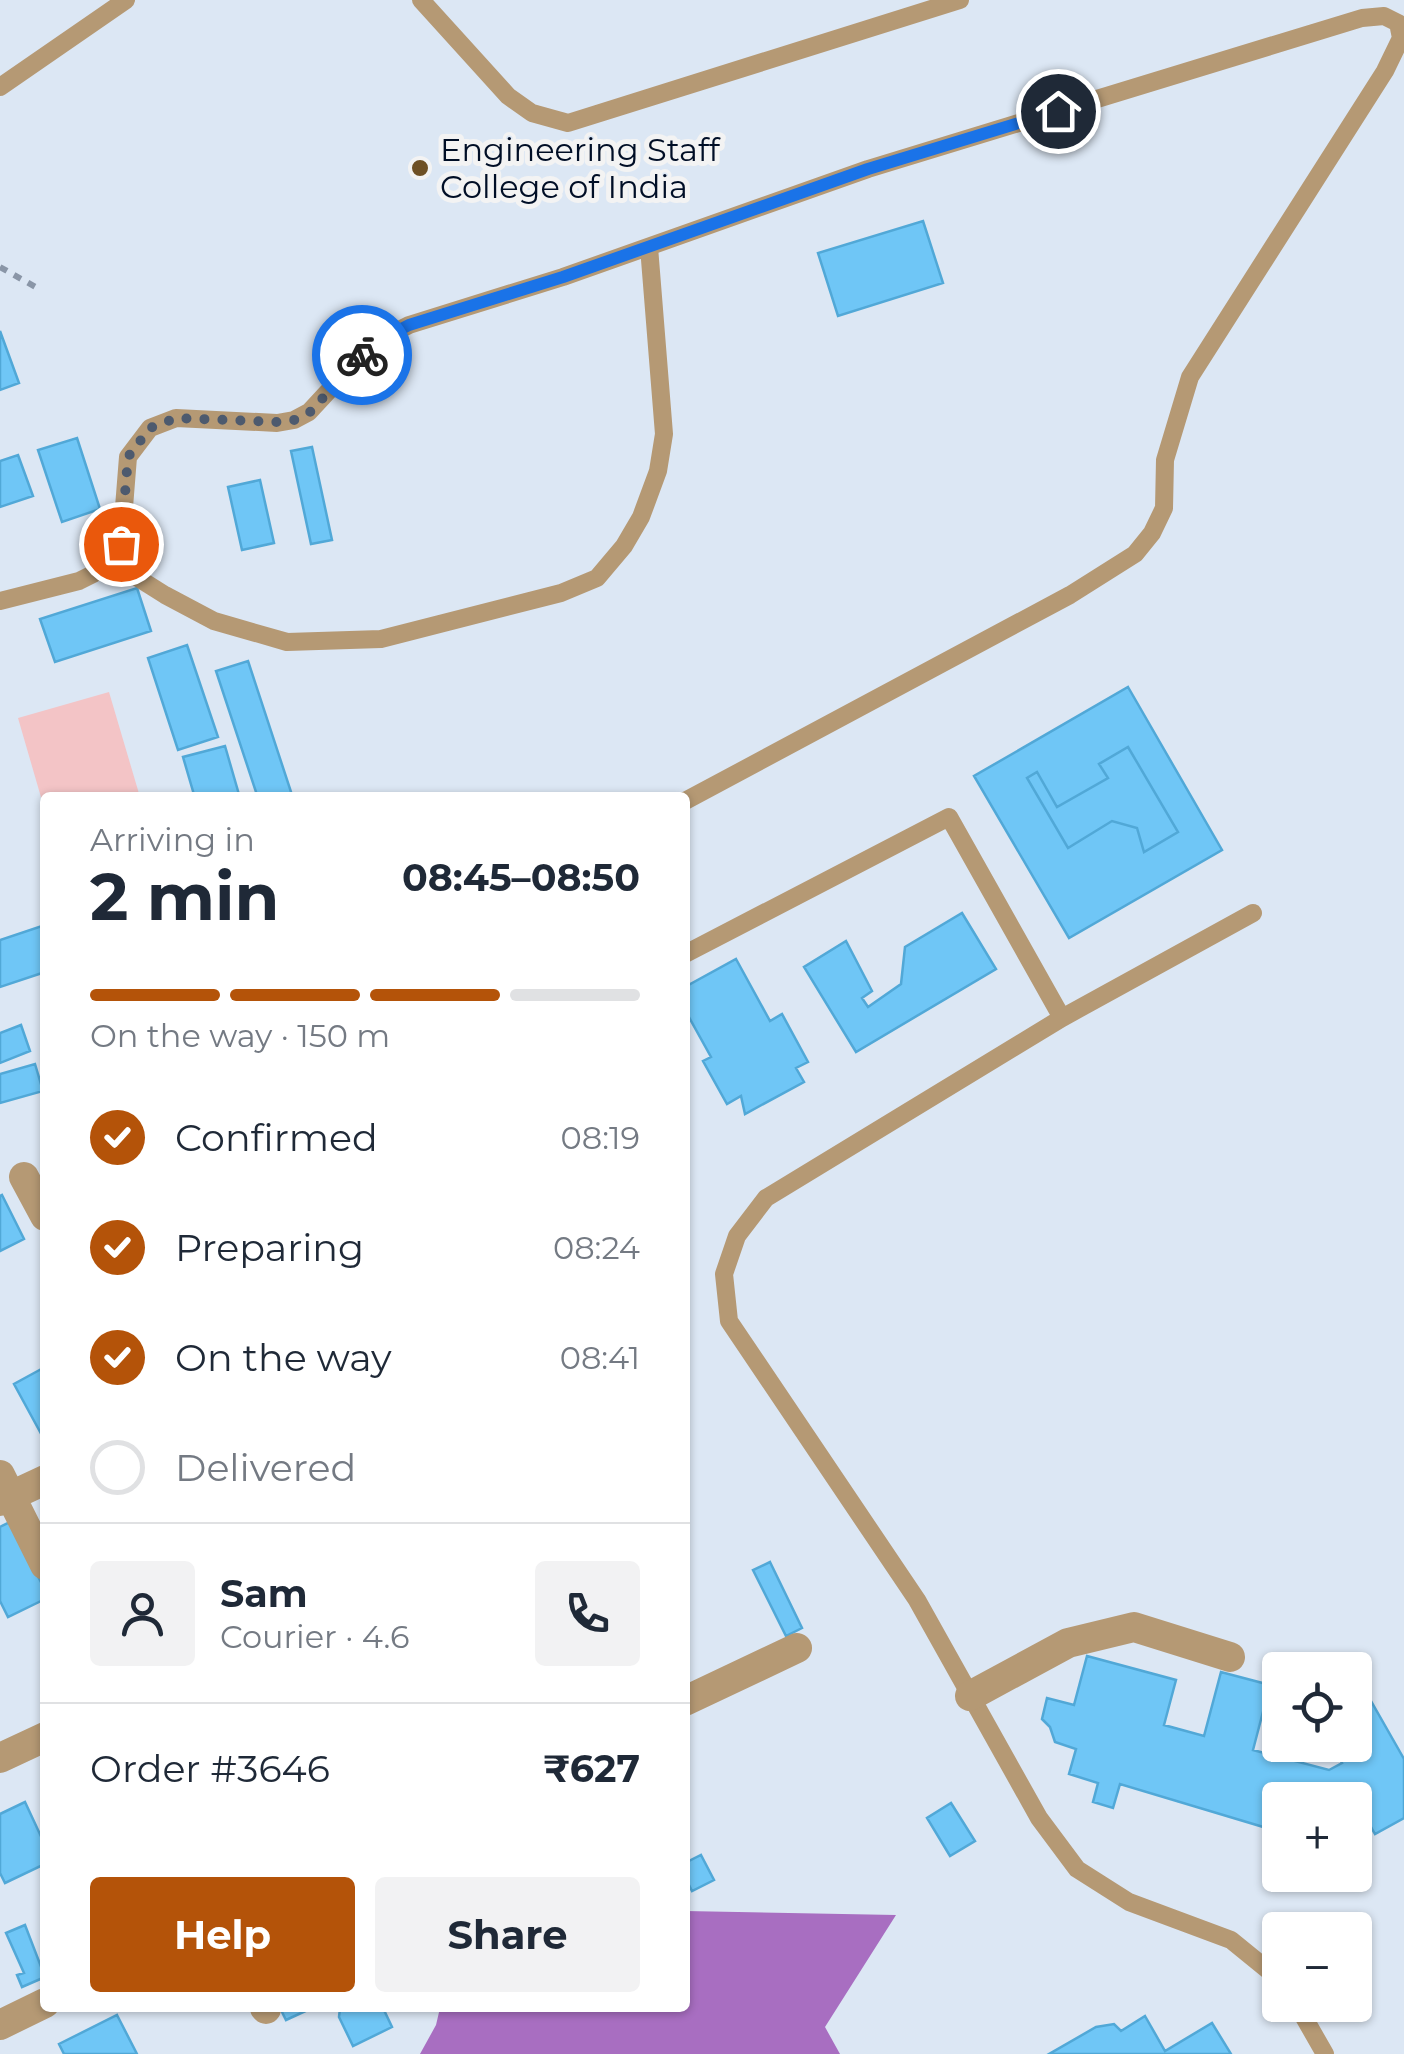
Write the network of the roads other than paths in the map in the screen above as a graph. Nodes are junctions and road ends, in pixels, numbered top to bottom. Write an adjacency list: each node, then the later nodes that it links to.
1 (126, 0): 4 (lane)
2 (421, 0): 3 (lane)
3 (960, 0)
4 (0, 88)
5 (649, 247): 6 (lane); 6 (lane); 8 (lane)
6 (110, 561): 7 (lane)
7 (0, 600)
8 (690, 799)
9 (1254, 912): 11 (lane)
10 (690, 951): 11 (lane)
11 (1062, 1018): 19 (lane)
12 (24, 1177): 13 (street)
13 (40, 1207)
14 (40, 1481): 15 (street)
15 (4, 1490): 16 (street)
16 (40, 1556)
17 (796, 1648): 20 (street)
18 (1230, 1657): 19 (street)
19 (970, 1696): 23 (lane)
20 (690, 1699)
21 (40, 1739): 22 (street)
22 (0, 1758)
23 (1262, 1965)
24 (40, 2005): 26 (street)
25 (1307, 2022): 27 (lane)
26 (0, 2024)
27 (1326, 2054)

